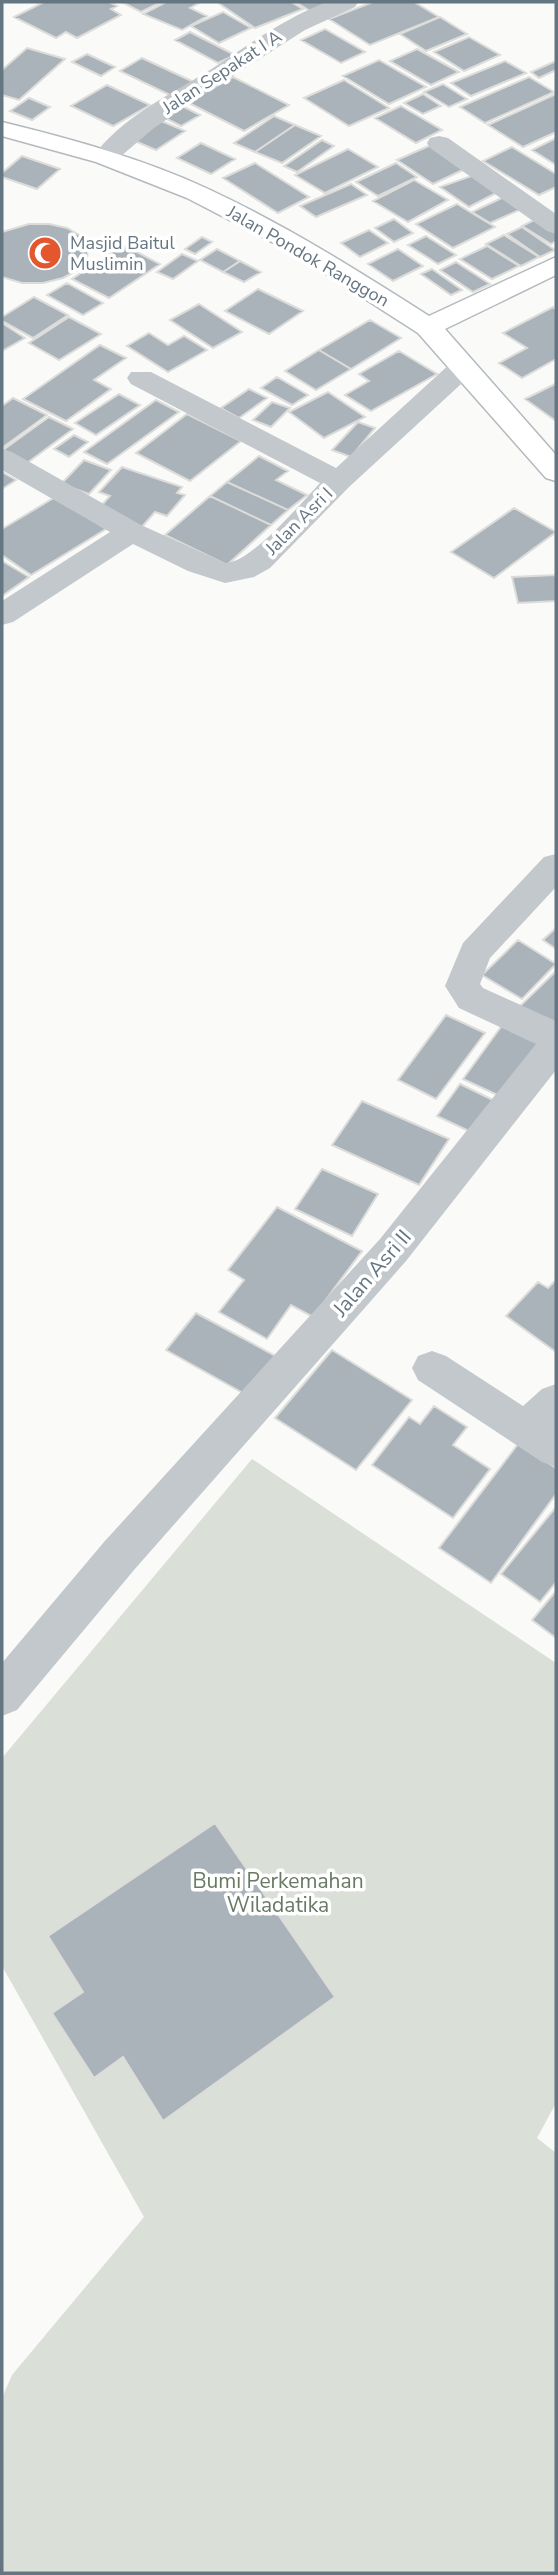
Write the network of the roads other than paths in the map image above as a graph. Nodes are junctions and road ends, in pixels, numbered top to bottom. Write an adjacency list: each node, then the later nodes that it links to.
1 (347, 2): 4 (street, Jalan Sepakat I A)
2 (2, 129): 4 (street, Jalan Pondok Ranggon)
3 (439, 143): 5 (street)
4 (105, 157): 7 (street, Jalan Pondok Ranggon)
5 (556, 226)
6 (556, 265): 7 (street)
7 (428, 327): 8 (street, Jalan Pondok Ranggon)
8 (462, 368): 11 (street, Jalan Pondok Ranggon); 12 (street, Jalan Asri I)
9 (141, 378): 12 (street)
10 (2, 458): 13 (street, Jalan Asri I)
11 (556, 472)
12 (339, 481): 13 (street, Jalan Asri I)
13 (131, 532): 14 (street)
14 (2, 615)
15 (556, 866): 19 (street, Jalan Asri II)
16 (432, 1368): 18 (street)
17 (556, 1401): 18 (street)
18 (541, 1439)
19 (2, 1695)

